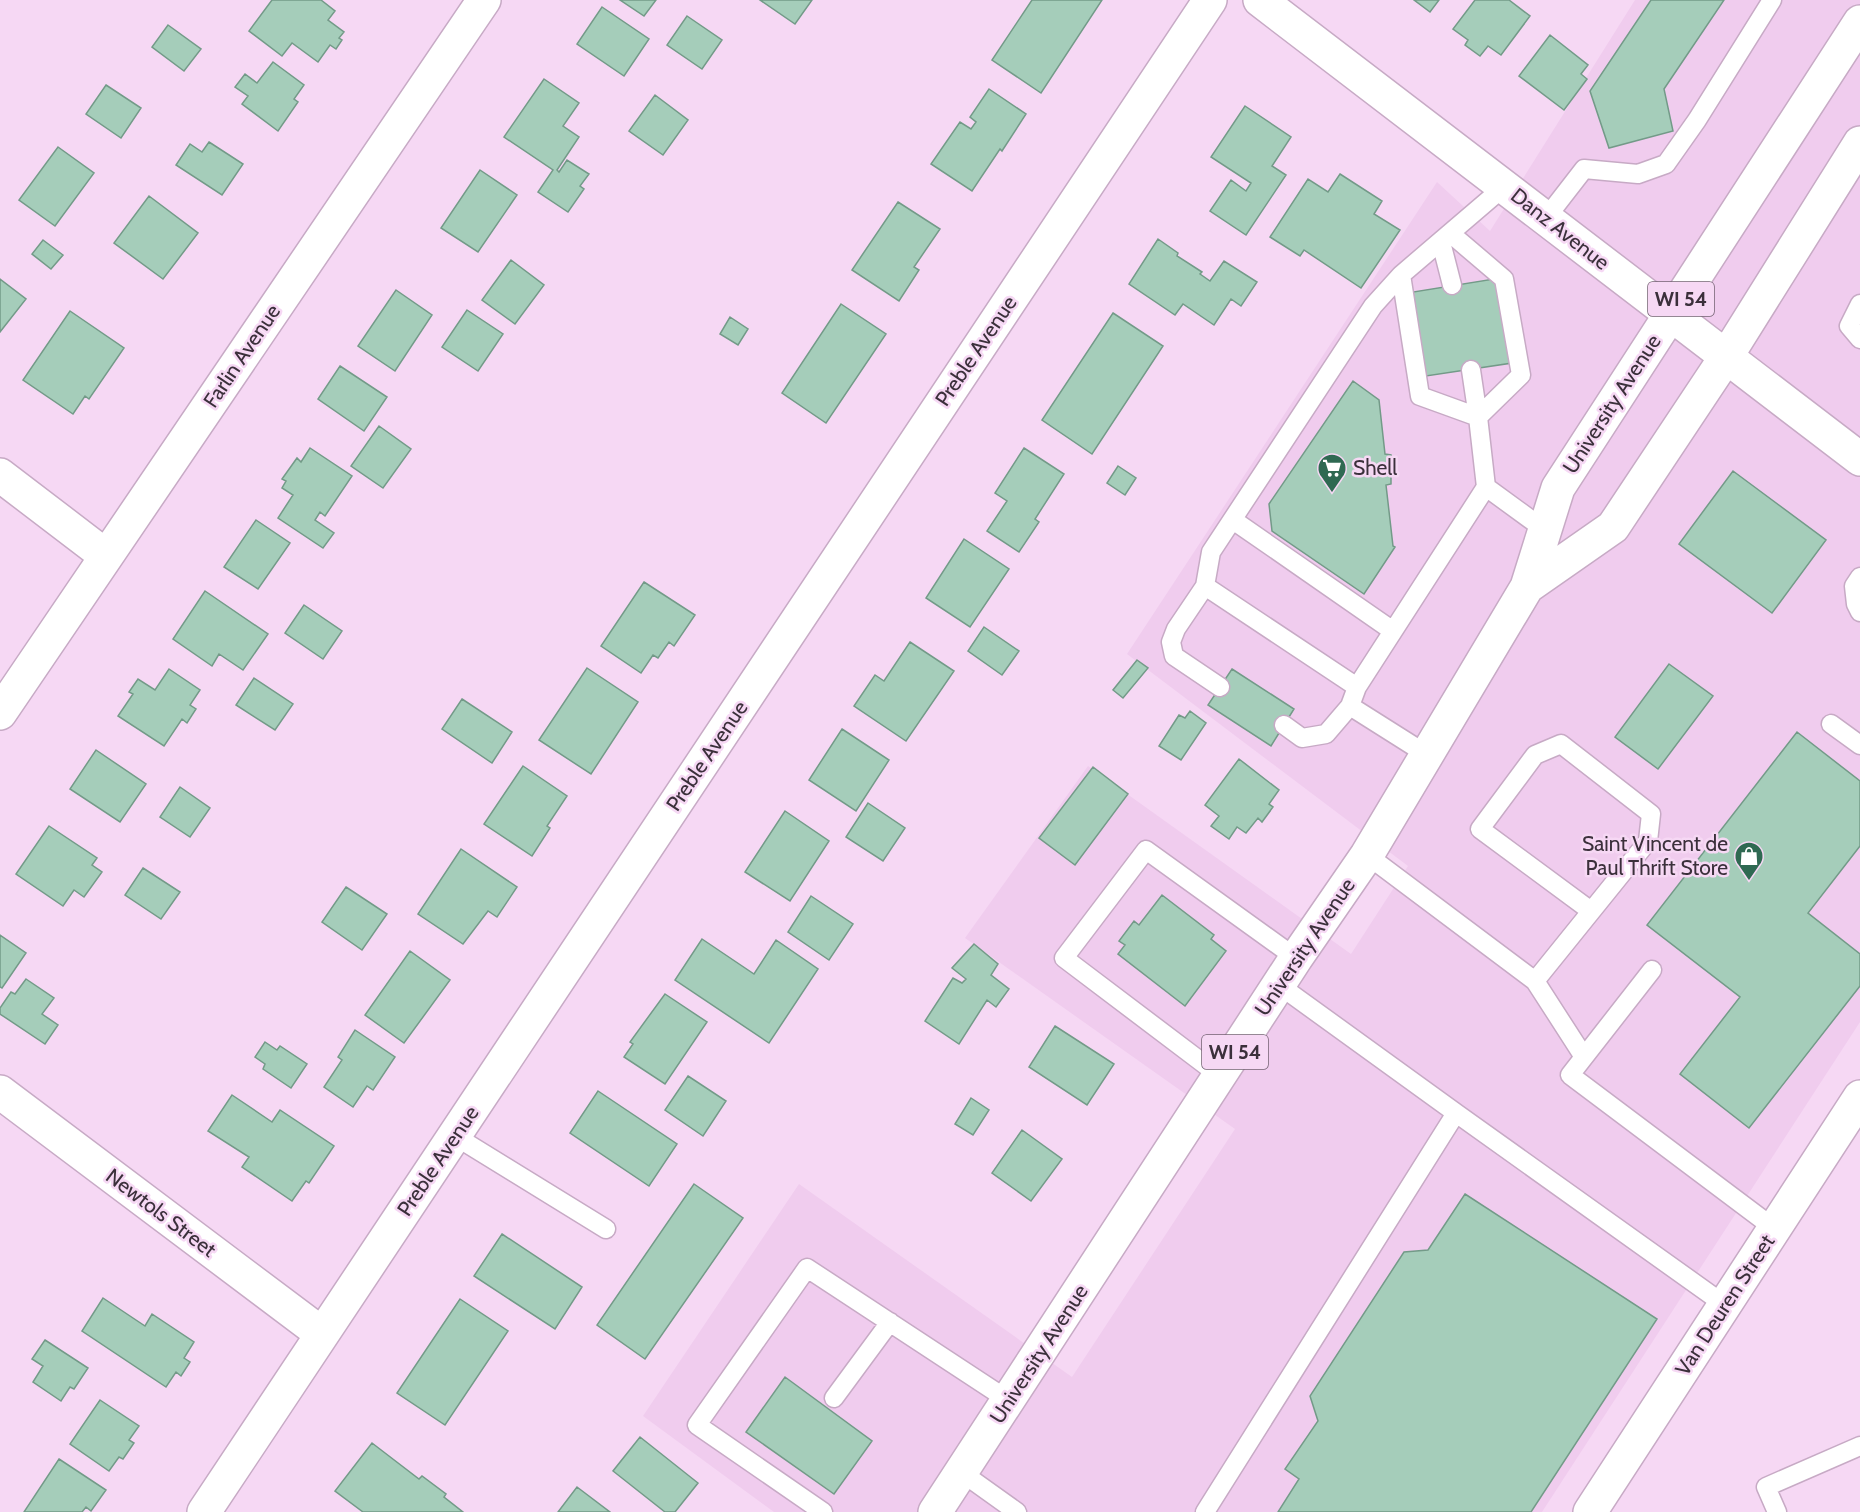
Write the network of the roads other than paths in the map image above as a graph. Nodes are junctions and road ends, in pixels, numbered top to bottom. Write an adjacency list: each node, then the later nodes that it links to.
1 (484, 0): 23 (street, Farlin Avenue)
2 (1210, 0): 47 (street, Preble Avenue)
3 (1260, 0): 7 (street, Danz Avenue)
4 (1772, 0): 8 (lane)
5 (1860, 22): 13 (street, University Avenue / WI 54)
6 (1856, 157): 15 (street, University Avenue / WI 54)
7 (1505, 186): 8 (street, Danz Avenue); 9 (lane)
8 (1546, 218): 13 (street, Danz Avenue)
9 (1446, 237): 10 (lane); 11 (lane); 17 (lane)
10 (1401, 275): 17 (lane); 21 (lane)
11 (1452, 285)
12 (1860, 304): 14 (lane)
13 (1670, 315): 15 (street, Danz Avenue); 22 (street, University Avenue / WI 54)
14 (1860, 339)
15 (1726, 357): 18 (street, Danz Avenue); 26 (street, University Avenue / WI 54)
16 (1471, 370): 17 (lane)
17 (1478, 417): 20 (lane)
18 (1860, 459)
19 (0, 475): 23 (street)
20 (1486, 487): 22 (lane); 28 (lane)
21 (1233, 520): 25 (lane); 28 (lane)
22 (1545, 530): 26 (street, University Avenue / WI 54)
23 (106, 556): 32 (street, Farlin Avenue)
24 (1860, 577): 27 (lane)
25 (1205, 586): 29 (lane); 30 (lane)
26 (1527, 586): 36 (street, University Avenue / WI 54)
27 (1860, 612)
28 (1393, 631): 30 (lane)
29 (1220, 687)
30 (1357, 687): 31 (lane)
31 (1350, 706): 34 (lane); 36 (lane)
32 (0, 713)
33 (1831, 724): 35 (lane)
34 (1284, 725)
35 (1860, 745)
36 (1426, 754): 37 (street, University Avenue / WI 54)
37 (1366, 855): 40 (street, University Avenue / WI 54); 41 (lane)
38 (1591, 911): 38 (lane); 41 (lane)
39 (1652, 970): 42 (lane)
40 (1288, 972): 43 (street, University Avenue / WI 54); 43 (lane); 46 (lane)
41 (1535, 981): 42 (lane)
42 (1584, 1057): 49 (lane)
43 (1220, 1076): 54 (street, University Avenue / WI 54)
44 (0, 1092): 52 (street, Newtols Street)
45 (1860, 1097): 49 (street, Van Deuren Street)
46 (1456, 1113): 50 (lane); 61 (lane)
47 (455, 1136): 48 (lane); 52 (street, Preble Avenue)
48 (606, 1229)
49 (1775, 1229): 50 (street, Van Deuren Street)
50 (1725, 1305): 62 (street, Van Deuren Street)
51 (890, 1322): 53 (lane); 54 (lane); 58 (lane)
52 (322, 1334): 57 (street, Preble Avenue)
53 (834, 1398)
54 (1008, 1400): 56 (street, University Avenue / WI 54)
55 (1860, 1446): 63 (lane)
56 (961, 1472): 59 (street, University Avenue / WI 54); 60 (lane)
57 (209, 1510)
58 (823, 1512)
59 (935, 1512)
60 (1017, 1512)
61 (1205, 1512)
62 (1590, 1512)
63 (1777, 1512)

